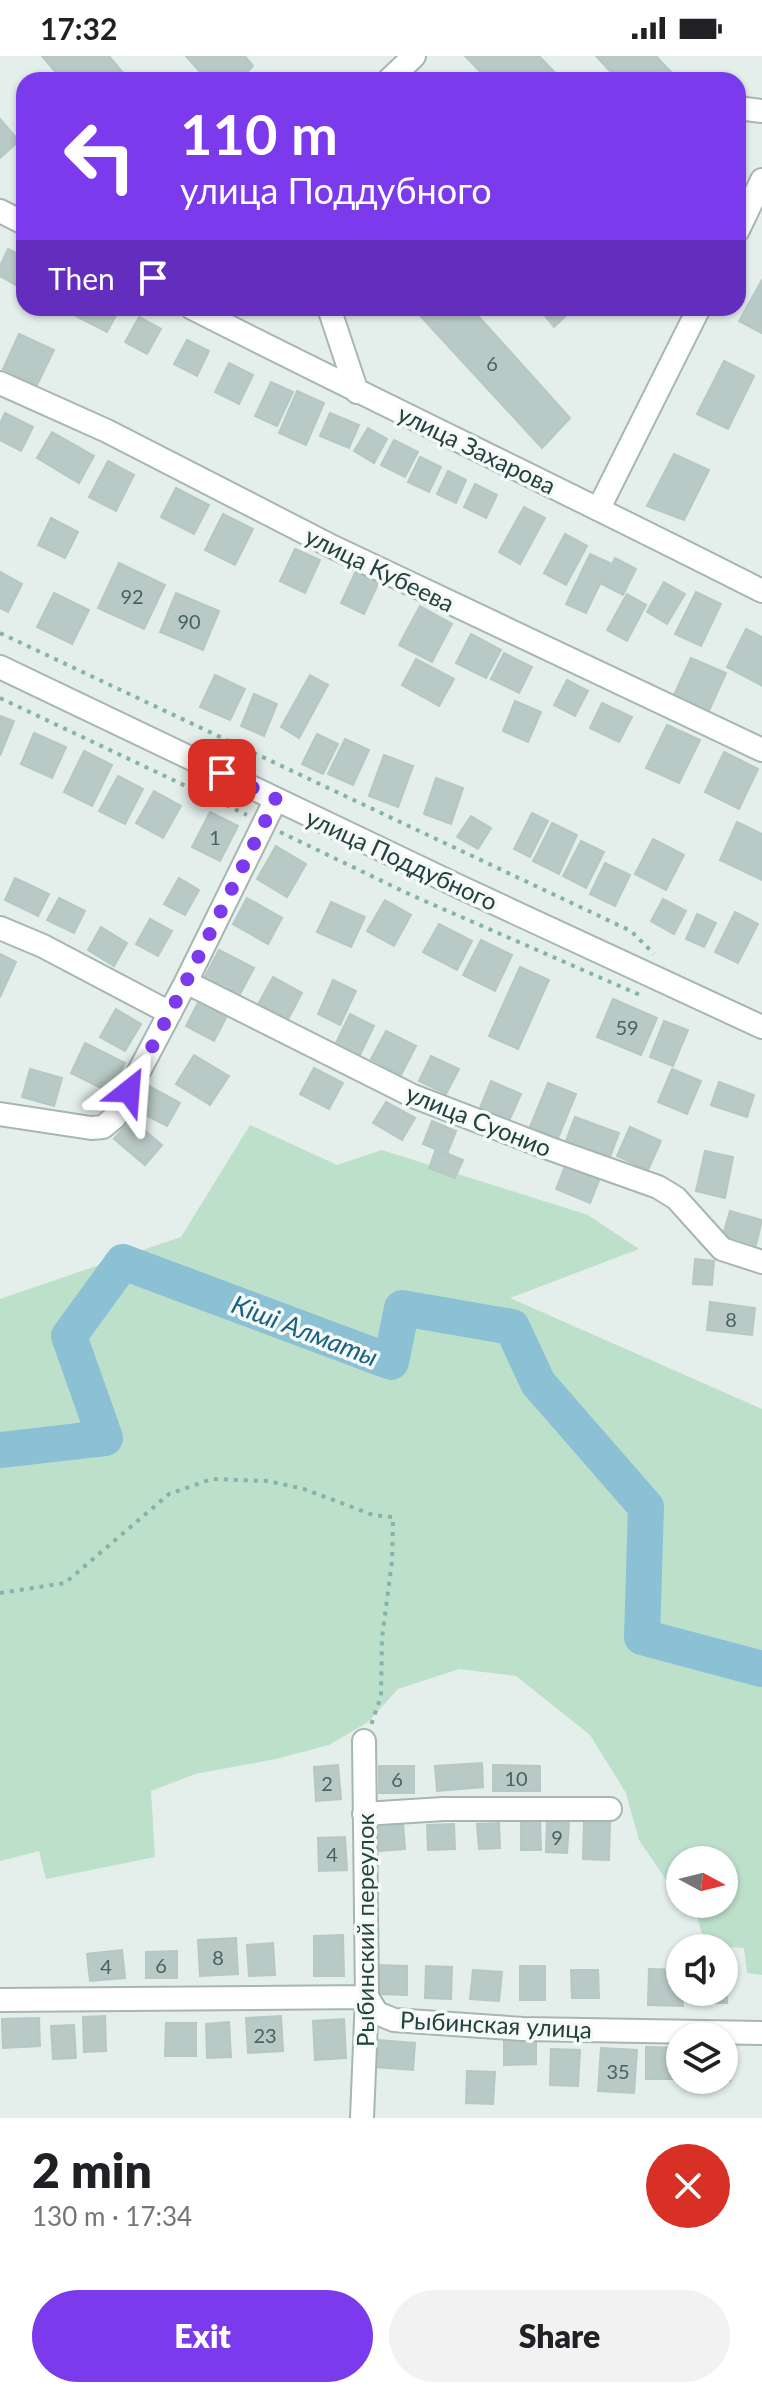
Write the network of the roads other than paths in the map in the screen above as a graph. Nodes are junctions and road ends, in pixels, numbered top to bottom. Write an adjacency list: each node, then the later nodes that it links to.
1 (414, 56): 2 (street)
2 (397, 72)
3 (762, 180): 4 (street)
4 (746, 213)
5 (208, 316): 9 (street, улица Захарова)
6 (332, 316): 9 (street)
7 (695, 316): 10 (street)
8 (0, 383): 13 (street, улица Кубеева)
9 (357, 392): 10 (street, улица Захарова)
10 (599, 508): 11 (street, улица Захарова)
11 (762, 591)
12 (0, 667): 14 (street, улица Поддубного)
13 (762, 750)
14 (276, 799): 16 (street); 18 (street, улица Поддубного)
15 (0, 928): 17 (street)
16 (186, 982): 17 (street); 20 (street, улица Суонио)
17 (170, 1013): 19 (street)
18 (762, 1027)
19 (0, 1114)
20 (762, 1262)
21 (364, 1741): 23 (street, Рыбинский переулок)
22 (610, 1809): 23 (street)
23 (364, 1814): 24 (street, Рыбинский переулок)
24 (367, 1997): 25 (street, Рыбинская улица); 26 (street, Рыбинская улица); 27 (street, Рыбинский переулок)
25 (0, 2000)
26 (762, 2033)
27 (362, 2118)

